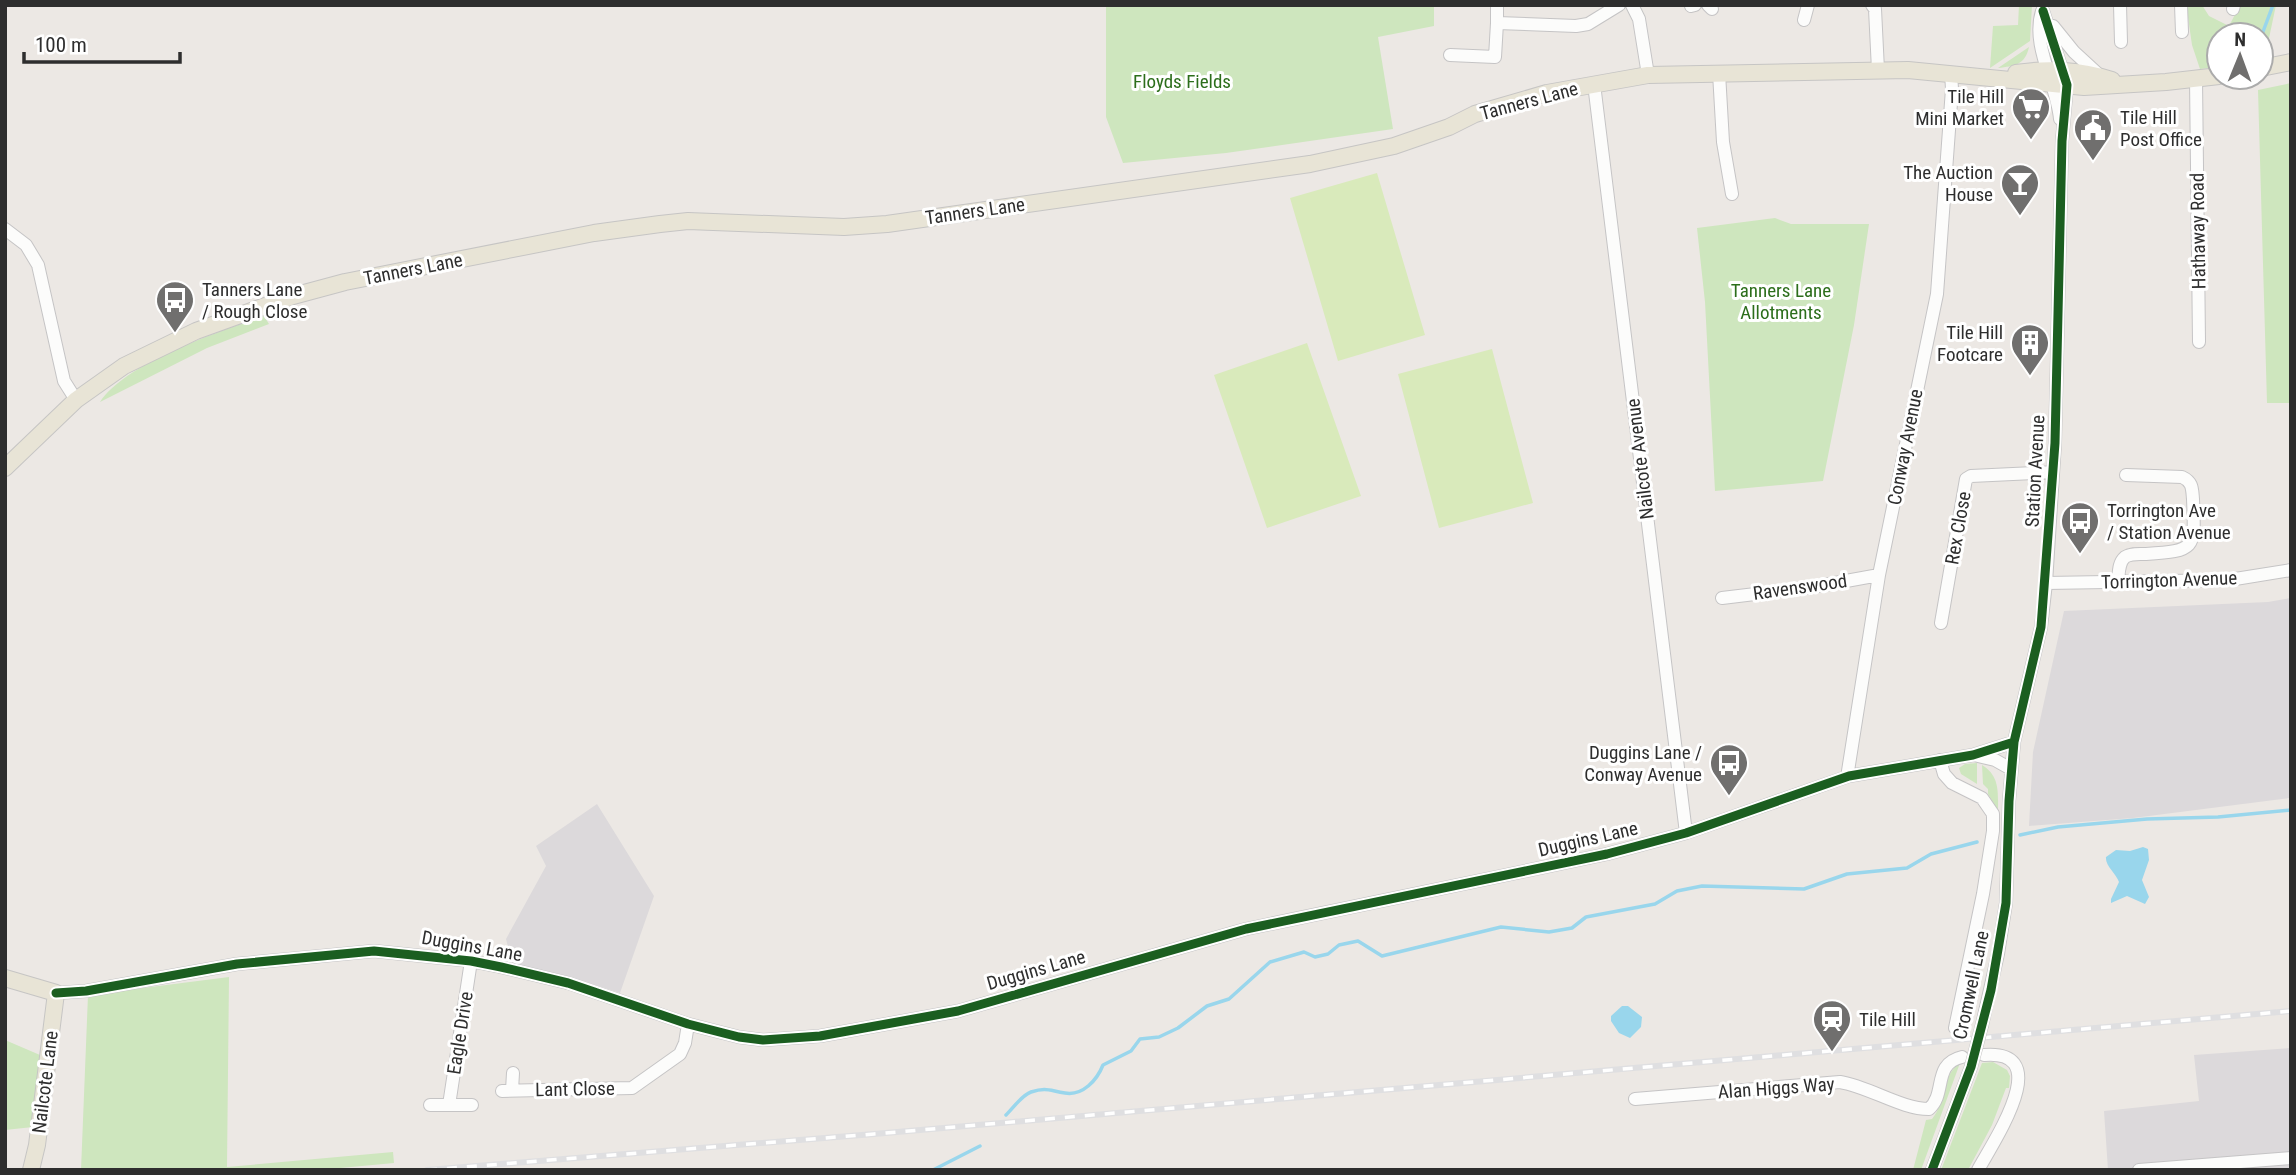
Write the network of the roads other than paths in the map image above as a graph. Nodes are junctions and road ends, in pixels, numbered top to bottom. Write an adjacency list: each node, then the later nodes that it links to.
1 (1497, 5): 10 (street)
2 (1619, 5): 10 (street)
3 (1632, 5): 17 (street)
4 (1808, 5): 9 (street)
5 (2120, 5): 12 (street)
6 (2181, 5): 11 (street)
7 (1876, 6): 14 (street)
8 (2043, 8): 18 (street); 19 (street, Station Avenue)
9 (1804, 20)
10 (1497, 23): 13 (street)
11 (2182, 32)
12 (2120, 42)
13 (1450, 55)
14 (1878, 70): 15 (main road, Tanners Lane); 16 (main road, Tanners Lane)
15 (1719, 73): 17 (main road, Tanners Lane); 24 (street)
16 (1951, 73): 19 (main road, Tanners Lane); 32 (street, Conway Avenue)
17 (1648, 75): 23 (main road, Tanners Lane)
18 (2099, 75): 19 (main road); 22 (main road)
19 (2058, 78): 22 (main road); 29 (street, Station Avenue)
20 (2205, 78): 21 (main road)
21 (2196, 79): 22 (main road); 26 (street, Hathaway Road)
22 (2120, 83)
23 (1594, 84): 27 (main road, Tanners Lane); 43 (street, Nailcote Avenue)
24 (1732, 194)
25 (5, 229): 27 (street)
26 (2199, 342)
27 (76, 400): 28 (main road, Tanners Lane)
28 (5, 468)
29 (2053, 472): 34 (street, Station Avenue); 36 (street, Rex Close)
30 (2126, 475): 33 (street)
31 (2291, 570): 33 (street, Torrington Avenue)
32 (1879, 575): 35 (street, Ravenswood); 41 (street, Conway Avenue)
33 (2118, 582): 34 (street, Torrington Avenue)
34 (2046, 583): 37 (street, Station Avenue)
35 (1721, 598)
36 (1941, 623)
37 (2014, 742): 38 (street, Duggins Lane); 40 (street, Station Avenue)
38 (1973, 755): 39 (street, Duggins Lane); 40 (street, Duggins Lane)
39 (1940, 760): 41 (street, Duggins Lane); 48 (street)
40 (2011, 769): 42 (street, Station Avenue)
41 (1849, 776): 43 (street, Duggins Lane)
42 (2009, 800): 50 (street, Cromwell Lane, bridge)
43 (1686, 833): 47 (street, Duggins Lane)
44 (471, 961): 46 (street, Duggins Lane); 47 (street, Duggins Lane); 54 (street, Eagle Drive)
45 (5, 978): 46 (main road)
46 (56, 993): 57 (main road, Nailcote Lane)
47 (688, 1024): 51 (street, Lant Close)
48 (1955, 1028)
49 (1984, 1055): 59 (street)
50 (1966, 1062): 52 (street, Alan Higgs Way); 58 (street, Cromwell Lane)
51 (513, 1073)
52 (1635, 1099)
53 (430, 1104): 54 (street, Eagle Drive)
54 (449, 1105): 55 (street, Eagle Drive)
55 (472, 1105)
56 (2291, 1158): 60 (street)
57 (31, 1170)
58 (1932, 1170)
59 (1978, 1170)
60 (2139, 1170)

